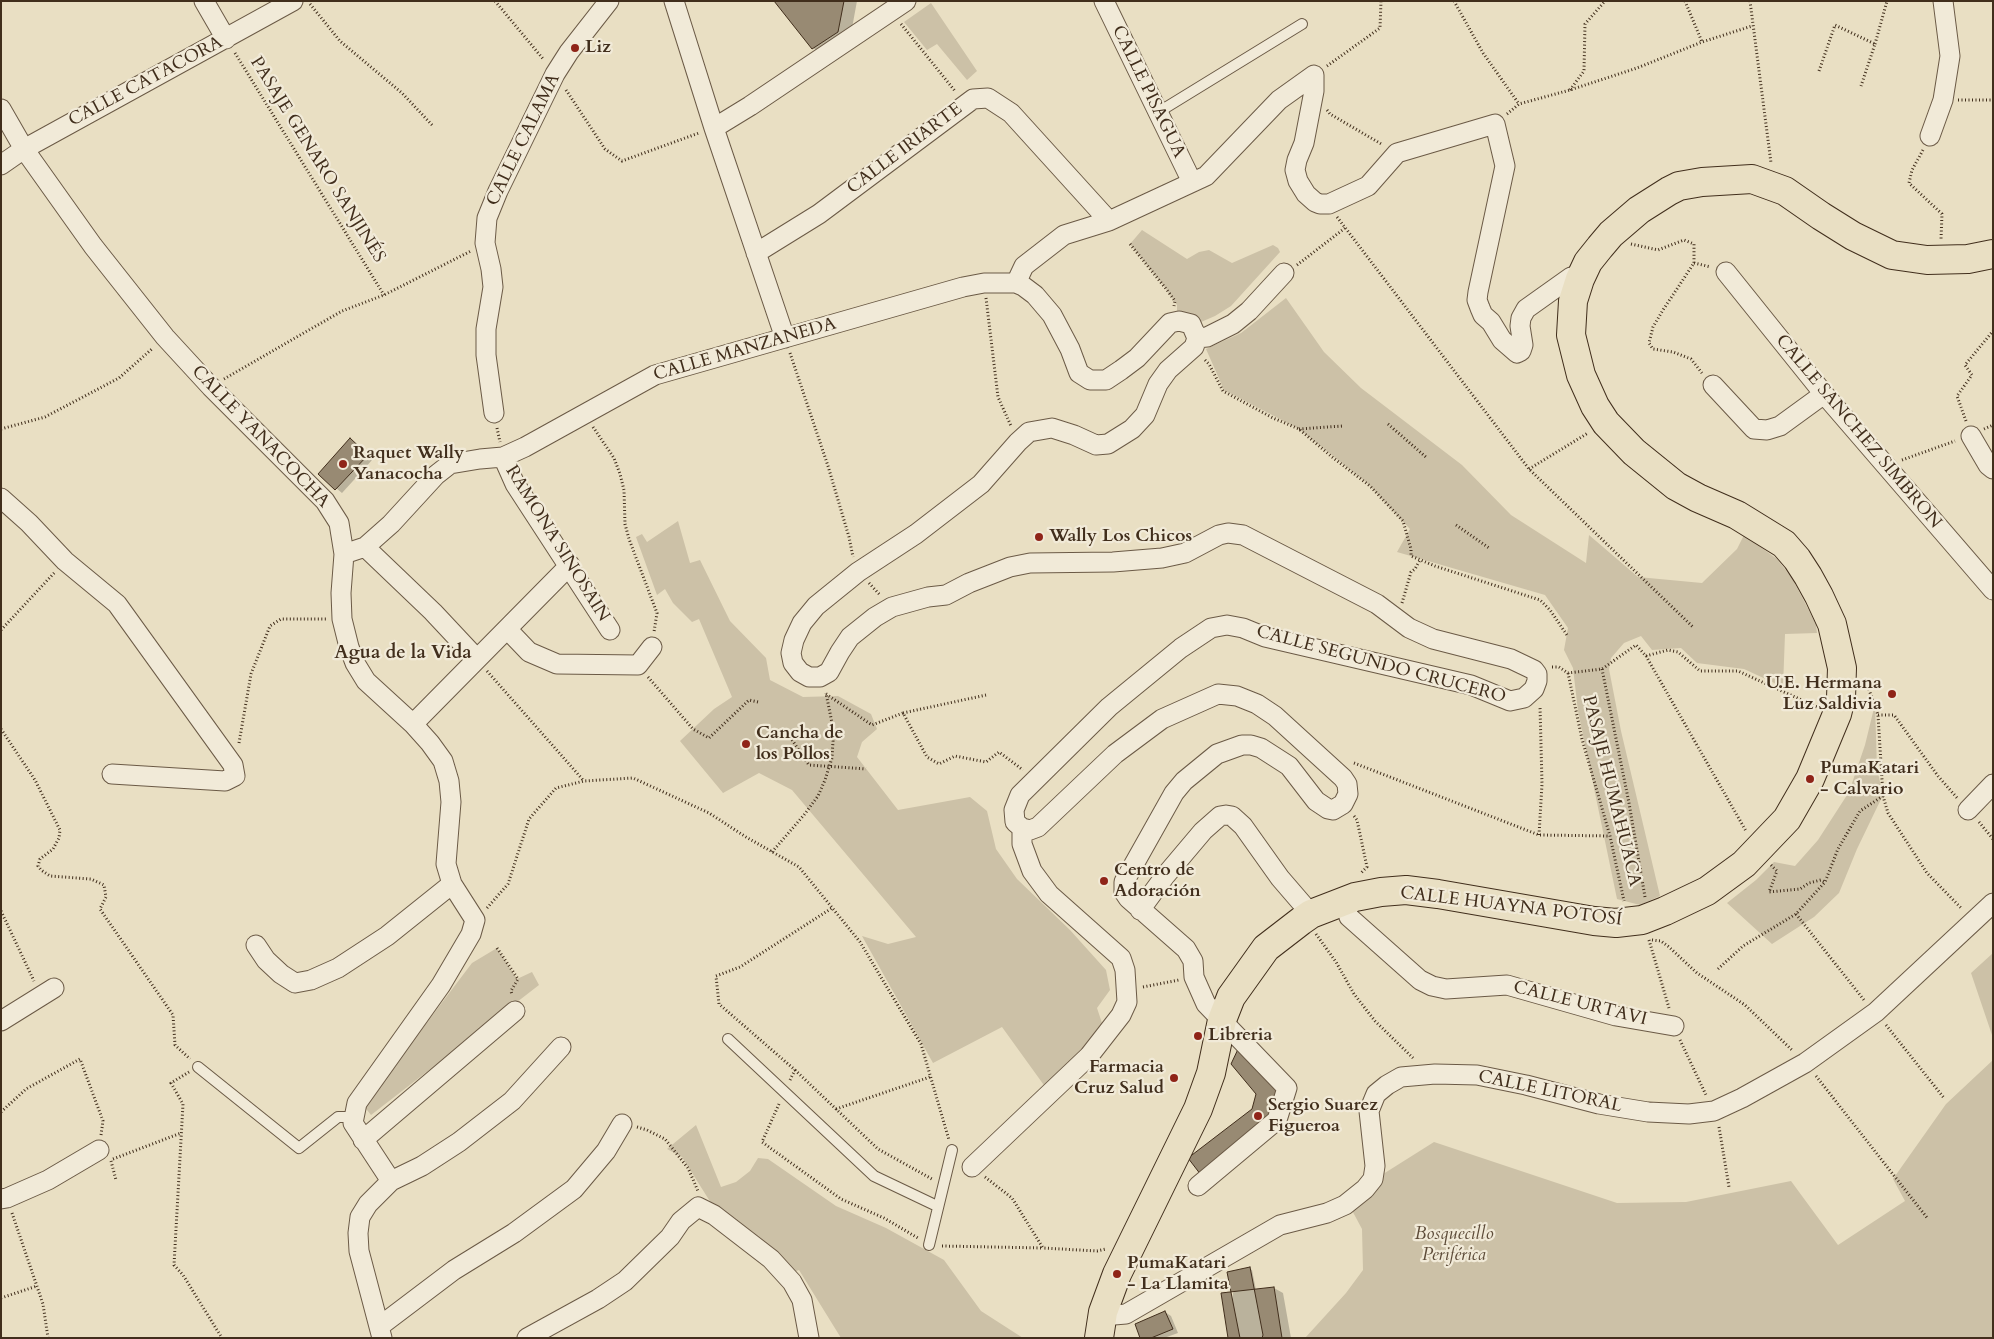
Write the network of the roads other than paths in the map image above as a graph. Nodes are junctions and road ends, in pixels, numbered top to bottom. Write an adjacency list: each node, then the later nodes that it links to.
1 (204, 1): 9 (street)
2 (293, 1): 9 (street, CALLE CATACORA)
3 (608, 1): 28 (street, CALLE CALAMA)
4 (674, 1): 12 (street)
5 (1104, 1): 11 (street, CALLE PISAGUA)
6 (1943, 1): 13 (street)
7 (897, 5): 12 (street)
8 (1302, 24): 11 (lane)
9 (226, 39): 14 (street, CALLE CATACORA)
10 (1, 109): 14 (street, CALLE YANACOCHA)
11 (1157, 113): 16 (street, CALLE PISAGUA)
12 (714, 128): 18 (street)
13 (1930, 136)
14 (24, 148): 15 (street, CALLE CATACORA); 34 (street, CALLE YANACOCHA)
15 (1, 164)
16 (1192, 182): 17 (street); 22 (street)
17 (1109, 221): 18 (street, CALLE IRIARTE); 23 (street)
18 (756, 254): 24 (street)
19 (1993, 254): 22 (highway, CALLE HUAYNA POTOSÍ)
20 (1726, 272): 27 (street, CALLE SANCHEZ SIMBRON)
21 (1284, 273): 25 (street)
22 (1580, 279): 47 (highway, CALLE HUAYNA POTOSÍ)
23 (1016, 283): 24 (street, CALLE MANZANEDA); 25 (street)
24 (785, 338): 30 (street, CALLE MANZANEDA)
25 (1194, 344): 45 (street, CALLE SEGUNDO CRUCERO)
26 (1713, 385): 27 (street)
27 (1824, 394): 36 (street, CALLE SANCHEZ SIMBRON)
28 (494, 414)
29 (1971, 436): 31 (street)
30 (503, 457): 33 (street, CALLE MANZANEDA); 35 (street, RAMONA SINOSAIN)
31 (1993, 469)
32 (1, 498): 42 (street)
33 (365, 547): 34 (street, CALLE MANZANEDA); 40 (street)
34 (344, 554): 41 (street, CALLE YANACOCHA)
35 (570, 565): 37 (street); 38 (street, RAMONA SINOSAIN)
36 (1993, 590)
37 (507, 628): 39 (street); 40 (street)
38 (610, 630)
39 (652, 647)
40 (477, 659): 41 (street)
41 (413, 724): 46 (street, CALLE YANACOCHA)
42 (112, 774)
43 (1993, 784): 44 (street)
44 (1968, 810)
45 (1022, 828): 49 (street); 65 (street, CALLE SEGUNDO CRUCERO)
46 (452, 884): 51 (street); 60 (street, CALLE YANACOCHA)
47 (1344, 901): 50 (highway, CALLE HUAYNA POTOSÍ); 56 (street, CALLE URTAVI)
48 (1993, 903): 71 (street, CALLE LITORAL)
49 (1140, 910): 50 (street); 55 (street)
50 (1314, 925): 55 (highway, CALLE HUAYNA POTOSÍ)
51 (256, 945)
52 (48, 992): 54 (street)
53 (515, 1011): 62 (street)
54 (1, 1020)
55 (1222, 1020): 67 (street); 71 (highway, CALLE HUAYNA POTOSÍ)
56 (1674, 1026)
57 (728, 1039): 69 (lane)
58 (561, 1047): 66 (street)
59 (198, 1067): 60 (lane)
60 (353, 1117): 62 (street)
61 (622, 1124): 72 (street)
62 (363, 1140): 66 (street)
63 (952, 1150): 69 (lane)
64 (105, 1155): 68 (street)
65 (972, 1167)
66 (390, 1181): 72 (street)
67 (1198, 1186)
68 (4, 1199)
69 (937, 1206): 70 (lane)
70 (929, 1245)
71 (1101, 1325)
72 (381, 1332)
73 (527, 1338): 74 (street)
74 (809, 1338)

